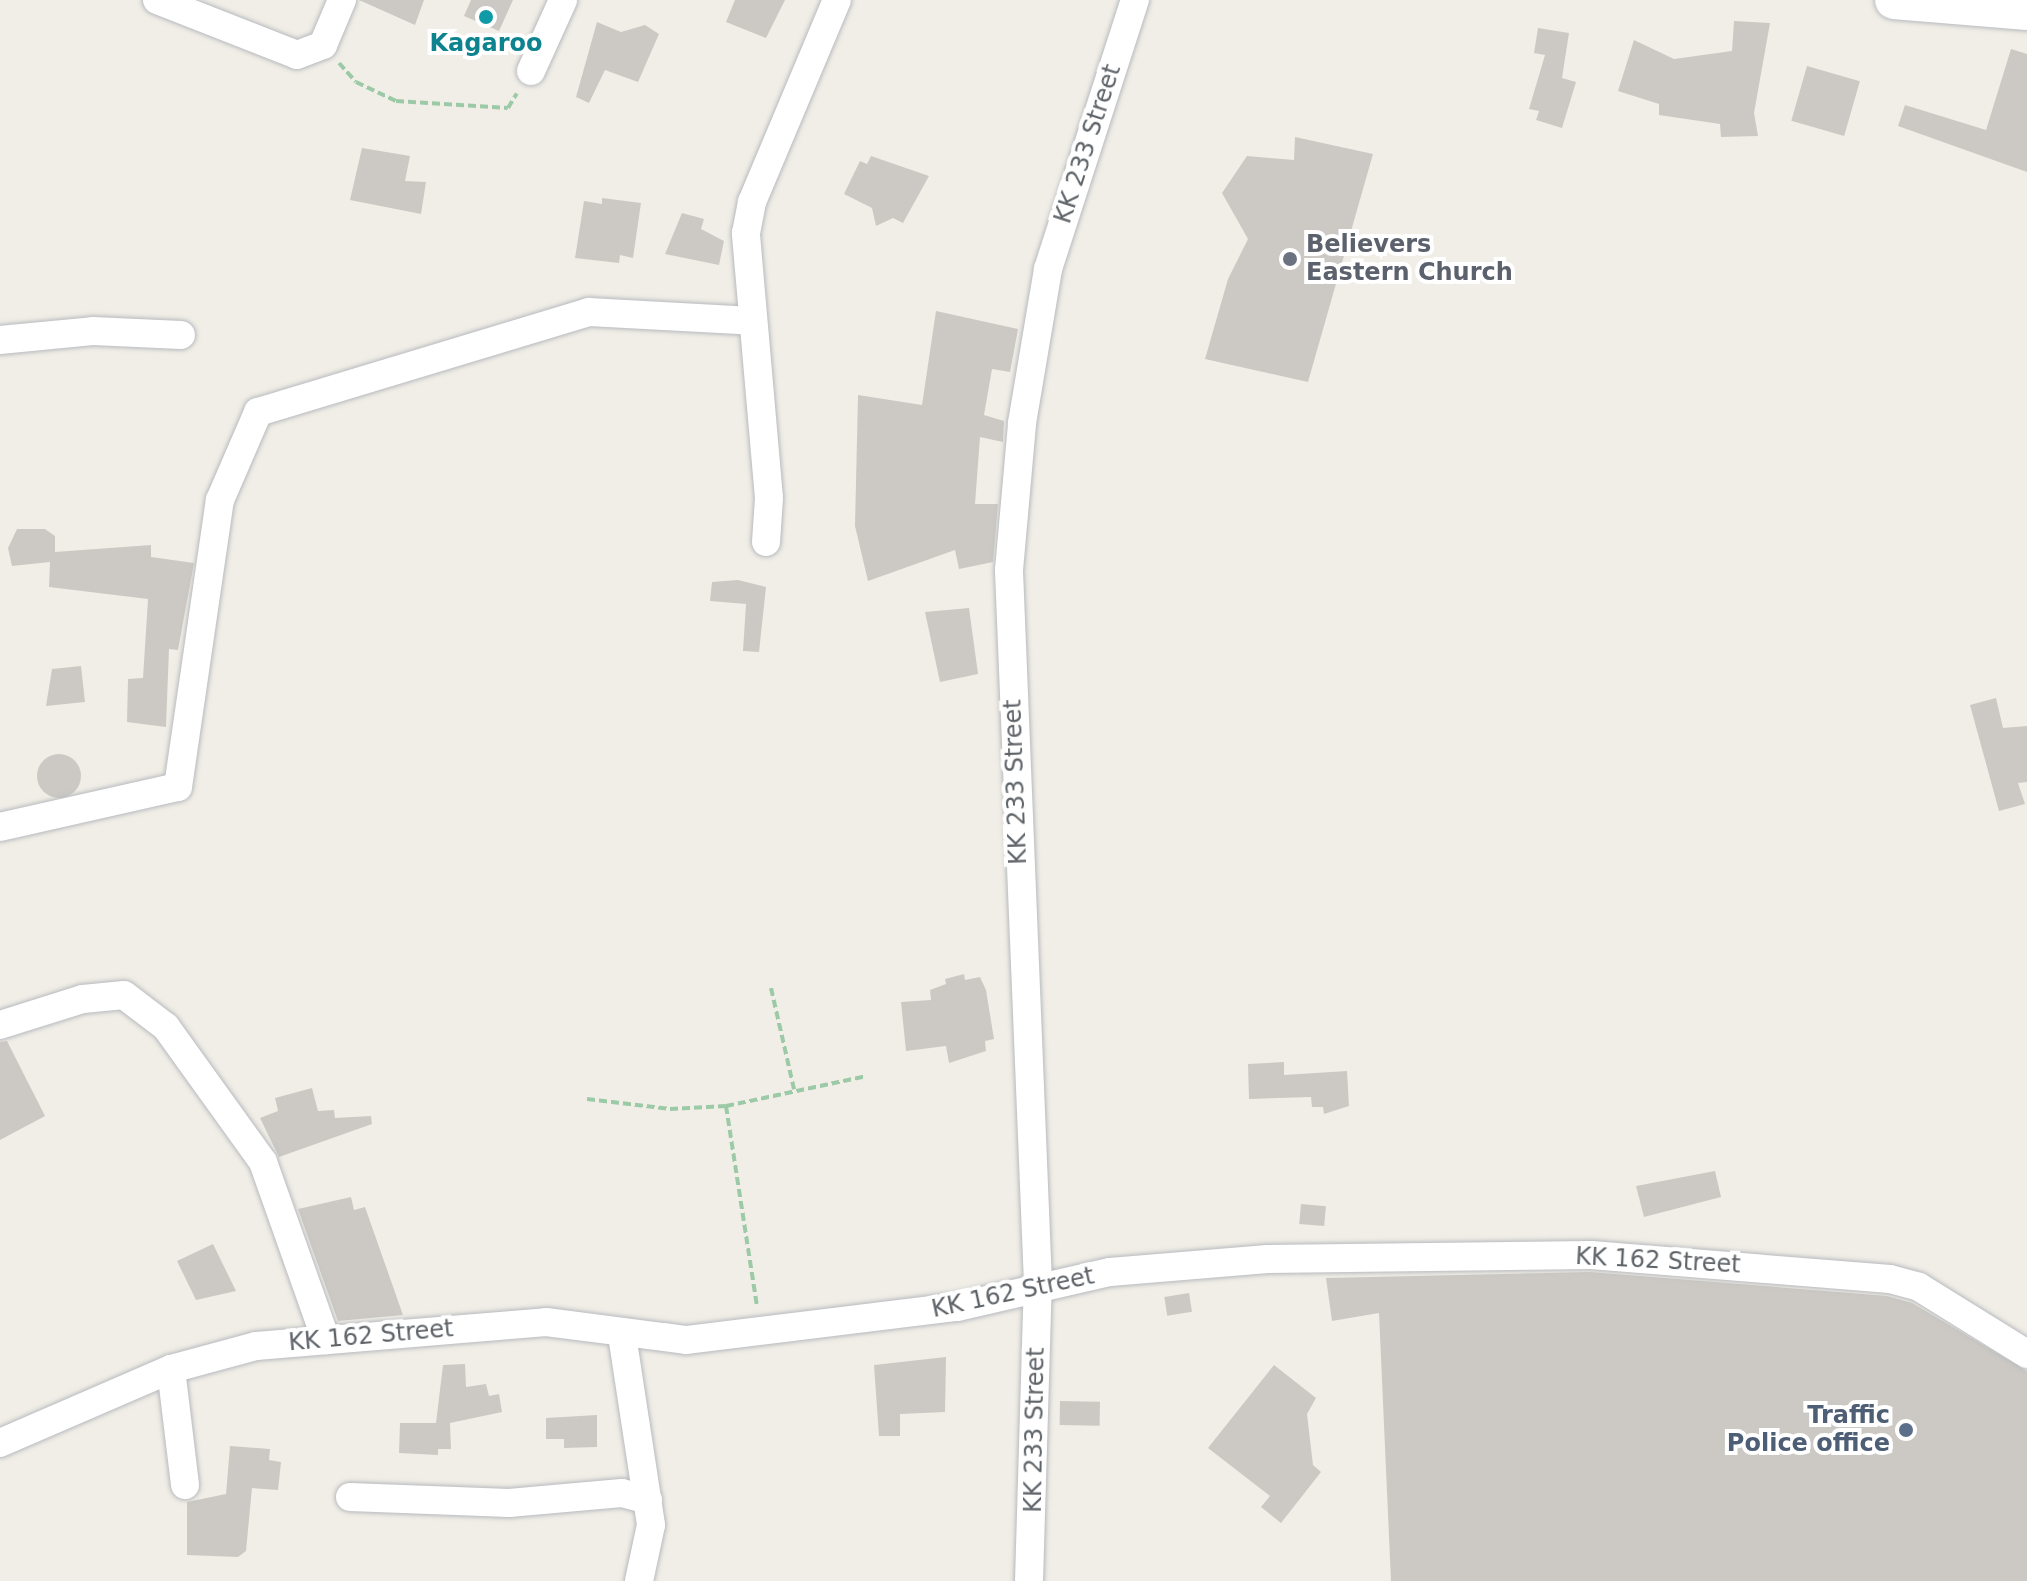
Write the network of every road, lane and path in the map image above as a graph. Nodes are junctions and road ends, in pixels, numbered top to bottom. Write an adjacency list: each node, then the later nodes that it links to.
1 (157, 0): 8 (street)
2 (342, 0): 8 (street)
3 (563, 0): 9 (street)
4 (837, 0): 10 (street)
5 (1135, 0): 21 (street, KK 233 Street)
6 (1894, 0): 7 (main road)
7 (2027, 11)
8 (323, 45): 9 (path)
9 (531, 71)
10 (753, 321): 13 (street); 14 (street)
11 (181, 335): 12 (street)
12 (0, 340)
13 (766, 542)
14 (0, 827)
15 (771, 988): 18 (path)
16 (2, 1026): 24 (street)
17 (867, 1076): 18 (path)
18 (794, 1089): 20 (path)
19 (587, 1099): 20 (path)
20 (726, 1106): 22 (path)
21 (1038, 1284): 22 (street, KK 162 Street); 25 (street, KK 162 Street); 32 (street, KK 233 Street)
22 (761, 1333): 23 (street, KK 162 Street)
23 (622, 1335): 24 (street, KK 162 Street); 30 (street)
24 (326, 1340): 26 (street, KK 162 Street)
25 (2027, 1354)
26 (171, 1369): 27 (street, KK 162 Street); 28 (street)
27 (0, 1442)
28 (185, 1485)
29 (350, 1497): 30 (street)
30 (648, 1500): 31 (street)
31 (639, 1581)
32 (1029, 1581)

